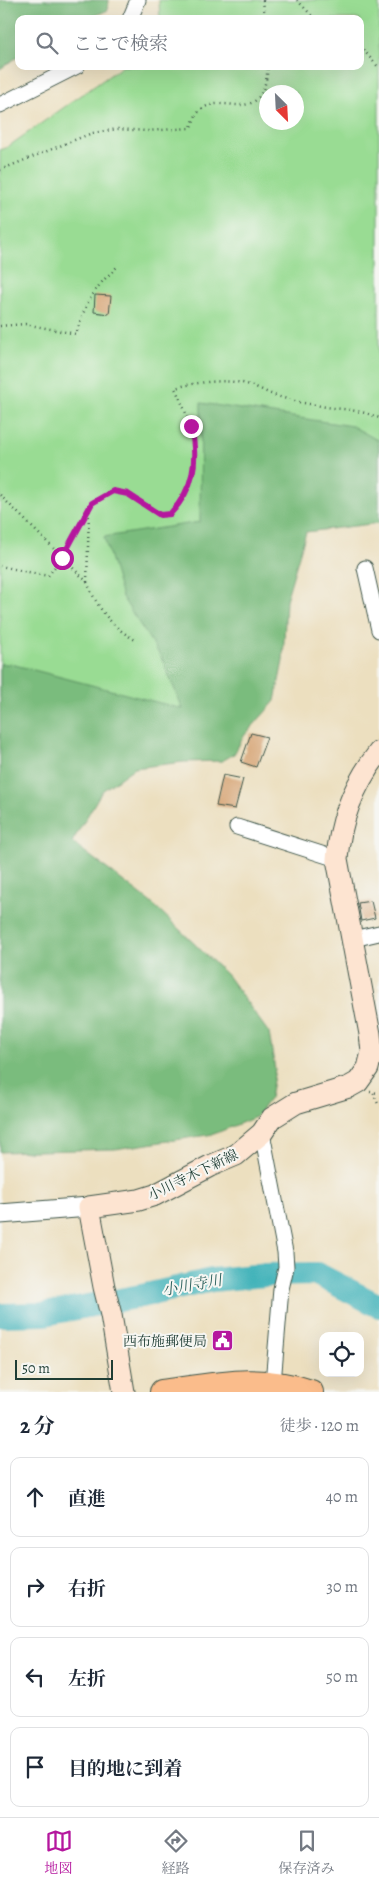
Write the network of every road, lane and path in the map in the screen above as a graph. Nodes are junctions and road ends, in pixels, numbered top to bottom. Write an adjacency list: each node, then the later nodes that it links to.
1 (138, 0): 4 (street)
2 (263, 0): 5 (path)
3 (297, 0): 6 (path)
4 (132, 15)
5 (265, 15)
6 (312, 15)
7 (364, 51): 8 (path)
8 (379, 68)
9 (69, 70): 11 (street)
10 (268, 70): 12 (path)
11 (0, 105)
12 (0, 170)
13 (118, 266): 14 (path)
14 (0, 326)
15 (379, 418): 17 (path)
16 (0, 495): 18 (path)
17 (89, 511): 18 (path); 21 (path)
18 (62, 558): 19 (path); 21 (path)
19 (0, 566)
20 (365, 568): 22 (street)
21 (88, 582): 23 (path)
22 (379, 630)
23 (137, 641)
24 (379, 752): 26 (main road, 小川寺木下新線)
25 (237, 826): 26 (street)
26 (337, 859): 28 (main road, 小川寺木下新線)
27 (379, 933): 28 (street)
28 (353, 939): 31 (main road, 小川寺木下新線)
29 (373, 1093): 30 (path)
30 (379, 1106)
31 (262, 1133): 32 (main road, 小川寺木下新線); 34 (street)
32 (89, 1207): 33 (street); 35 (main road)
33 (0, 1214)
34 (273, 1382): 36 (main road); 37 (main road)
35 (124, 1392)
36 (162, 1392)
37 (311, 1392)

